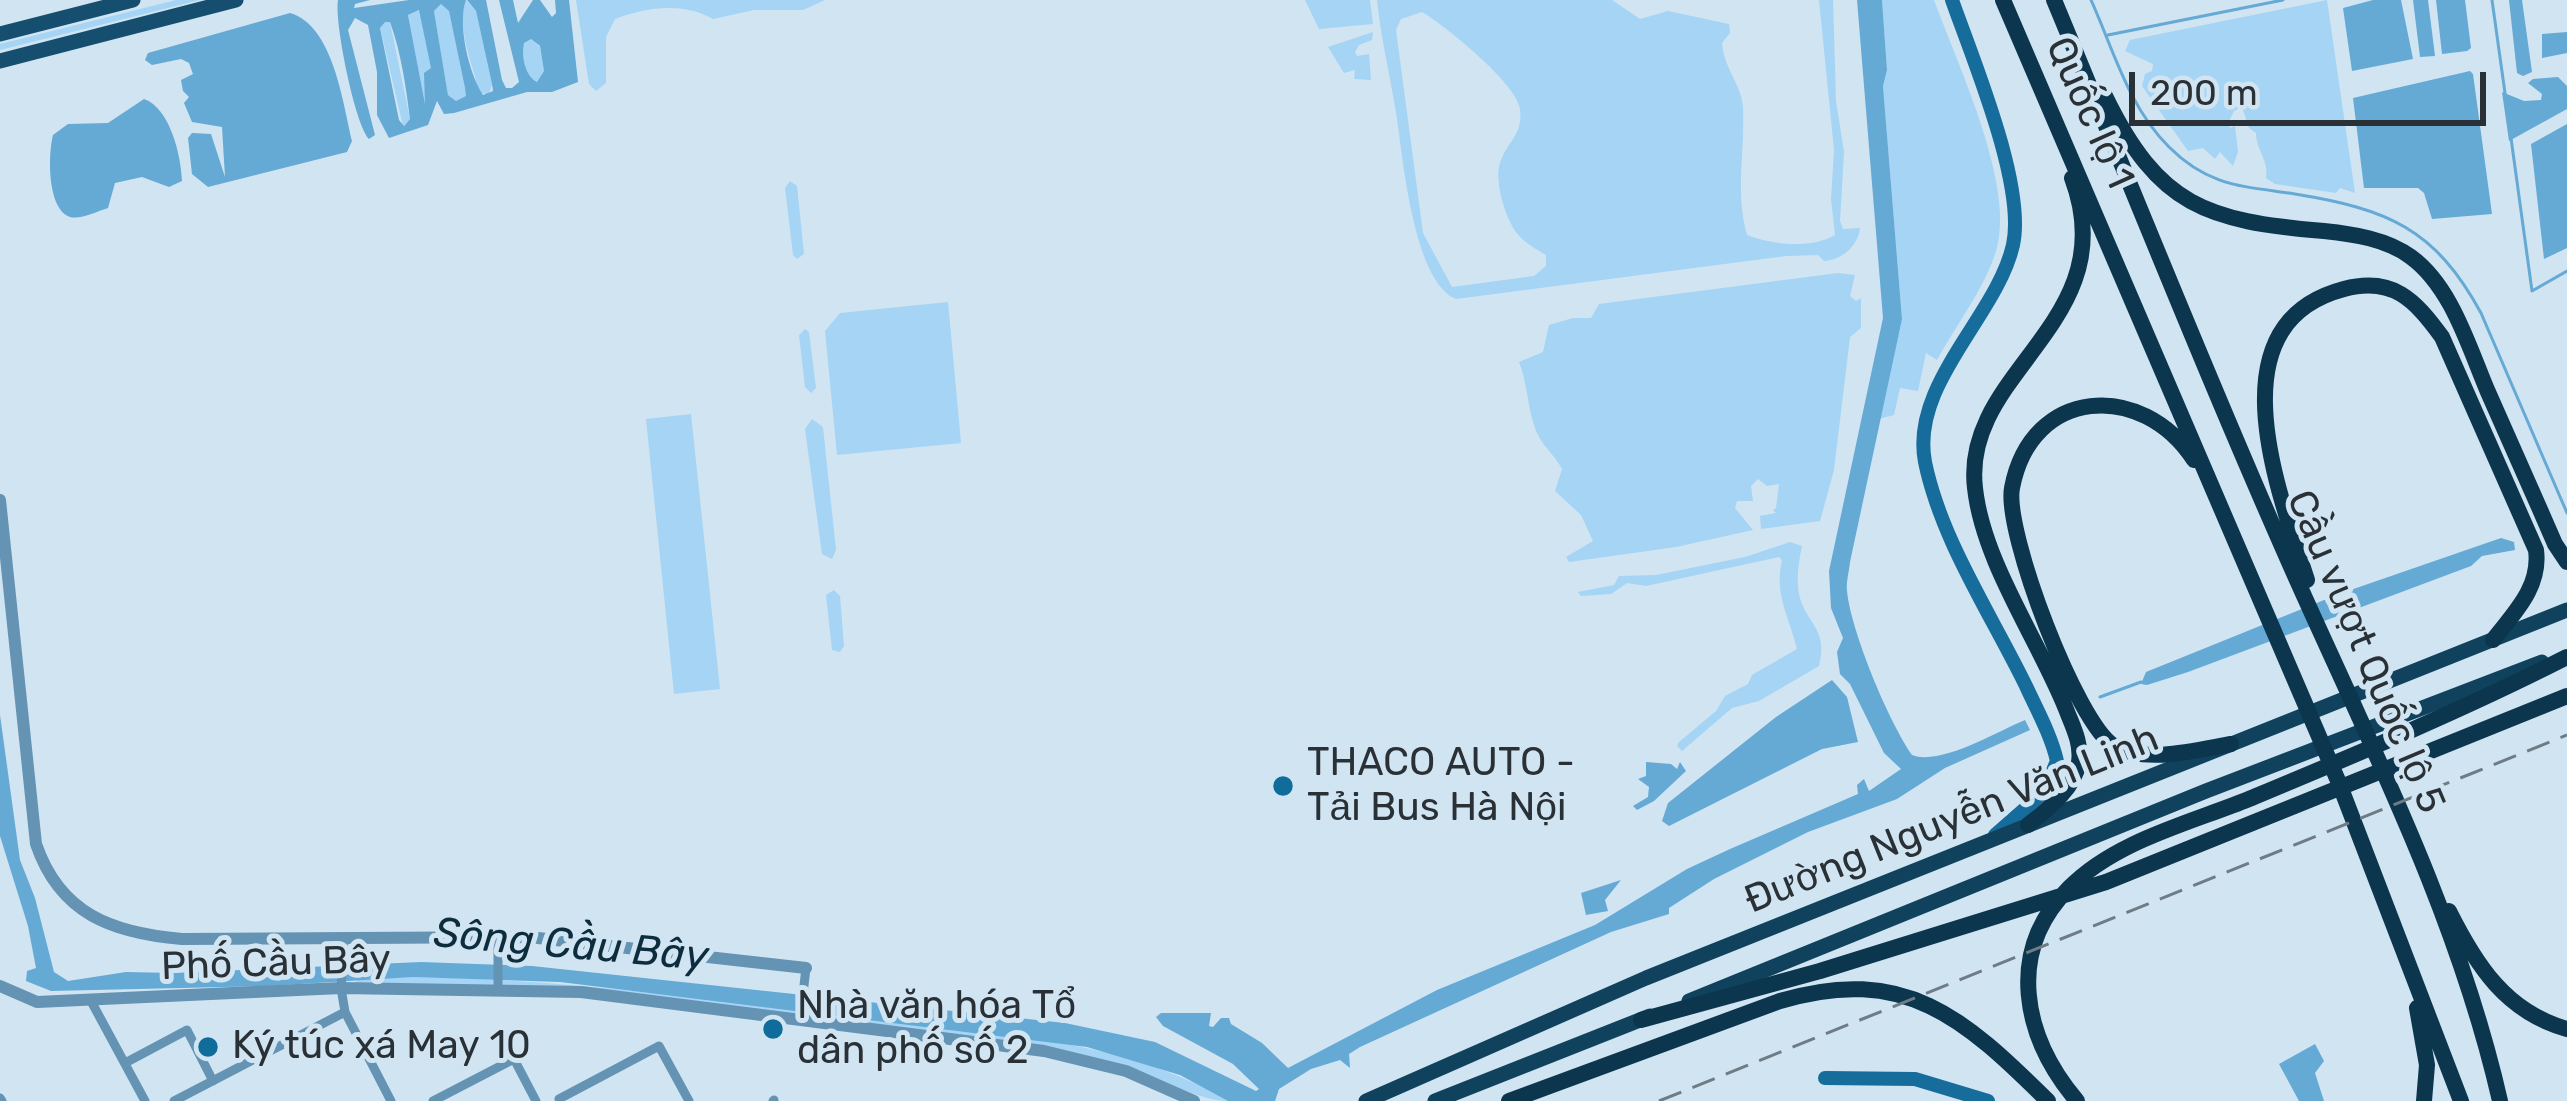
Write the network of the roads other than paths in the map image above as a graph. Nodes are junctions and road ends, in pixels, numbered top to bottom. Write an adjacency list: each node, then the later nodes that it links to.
1 (133, 0): 6 (main road)
2 (236, 0): 7 (main road)
3 (1952, 0): 19 (main road)
4 (2002, 0): 9 (highway, Quốc lộ 1); 17 (highway)
5 (2056, 0): 8 (highway, Quốc lộ 1); 11 (highway)
6 (0, 34)
7 (0, 61)
8 (2152, 236): 15 (highway, Cầu vượt Quốc lộ 5)
9 (2114, 252): 12 (highway, Cầu vượt Quốc lộ 5)
10 (0, 500): 26 (street)
11 (2567, 562)
12 (2255, 584): 20 (highway); 25 (highway, Cầu vượt Quốc lộ 5)
13 (2567, 610): 14 (highway, Đường Nguyễn Văn Linh)
14 (2493, 640): 15 (highway); 20 (highway, Đường Nguyễn Văn Linh)
15 (2328, 646): 21 (highway, Cầu vượt Quốc lộ 5)
16 (2567, 655): 34 (highway, Đường Nguyễn Văn Linh); 52 (highway)
17 (2059, 691): 19 (main road); 22 (highway)
18 (2567, 696): 34 (highway)
19 (2034, 703): 23 (main road)
20 (2231, 744): 22 (highway, Đường Nguyễn Văn Linh)
21 (2394, 797): 35 (highway); 55 (highway, Cầu vượt Quốc lộ 5)
22 (2028, 825): 23 (highway, Đường Nguyễn Văn Linh)
23 (1988, 841): 47 (highway, Đường Nguyễn Văn Linh)
24 (498, 937): 26 (street); 27 (street); 30 (street)
25 (2401, 944): 53 (highway); 54 (highway, Cầu vượt Quốc lộ 5)
26 (343, 946): 29 (street)
27 (806, 968): 33 (street)
28 (0, 986): 31 (street, Phố Cầu Bây)
29 (341, 988): 30 (street, Phố Cầu Bây); 31 (street, Phố Cầu Bây); 32 (street)
30 (498, 988): 33 (street, Phố Cầu Bây)
31 (91, 1001): 36 (street)
32 (345, 1012): 38 (street); 42 (street)
33 (800, 1020): 46 (street, Phố Cầu Bây)
34 (1641, 1020): 48 (highway, Đường Nguyễn Văn Linh)
35 (2567, 1029)
36 (124, 1063): 38 (street); 40 (street)
37 (1825, 1078): 50 (main road)
38 (213, 1081): 41 (street)
39 (558, 1100): 45 (street)
40 (145, 1101)
41 (174, 1101)
42 (391, 1101)
43 (433, 1101): 44 (street)
44 (536, 1101)
45 (689, 1101)
46 (1194, 1101)
47 (1366, 1101)
48 (1436, 1101)
49 (1509, 1101): 51 (highway)
50 (1988, 1101)
51 (2048, 1101)
52 (2077, 1101)
53 (2424, 1101)
54 (2461, 1101)
55 (2500, 1101)

